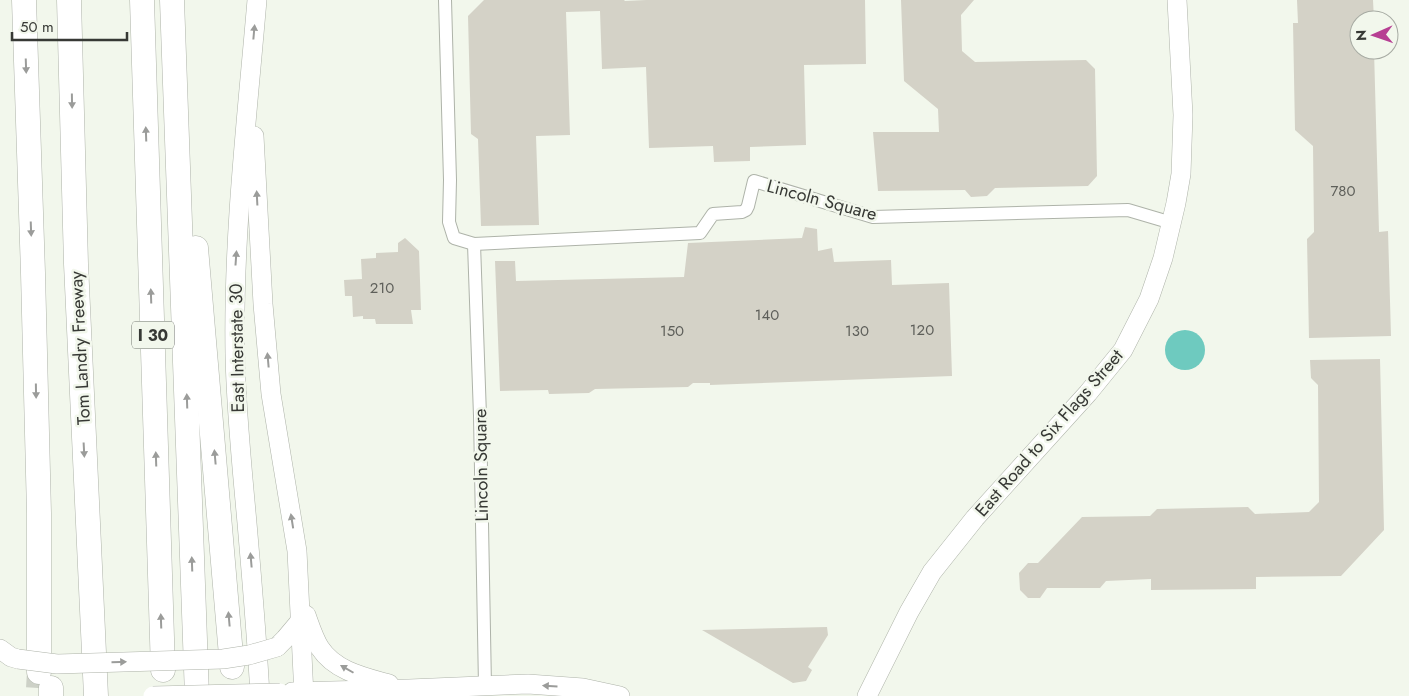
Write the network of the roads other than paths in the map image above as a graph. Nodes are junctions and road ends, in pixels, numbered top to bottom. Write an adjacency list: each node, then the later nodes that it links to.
1 (24, 0): 15 (highway, one-way to 15)
2 (69, 0): 20 (highway, Tom Landry Freeway, one-way to 20)
3 (142, 0): 17 (highway, I 30, one-way to 3)
4 (173, 0): 14 (highway, one-way to 4); 21 (highway, I 30, one-way to 4)
5 (257, 0): 8 (main road, East Interstate 30, one-way to 5)
6 (446, 0): 10 (street, Lincoln Square)
7 (1177, 0): 9 (main road, East Road to Six Flags Street)
8 (251, 64): 11 (main road, one-way to 8); 22 (main road, East Interstate 30, one-way to 8)
9 (1172, 223): 10 (street, Lincoln Square); 24 (main road, East Road to Six Flags Street)
10 (474, 244): 16 (street, Lincoln Square)
11 (300, 601): 12 (main road); 18 (main road, one-way to 11)
12 (301, 620): 13 (main road, one-way to 12, bridge); 19 (main road)
13 (0, 649)
14 (234, 682)
15 (44, 685)
16 (485, 686): 18 (main road); 23 (main road, one-way to 16)
17 (161, 687): 19 (main road, bridge)
18 (409, 689): 19 (main road)
19 (304, 694)
20 (96, 696)
21 (197, 696)
22 (260, 696)
23 (620, 696)
24 (867, 696)

